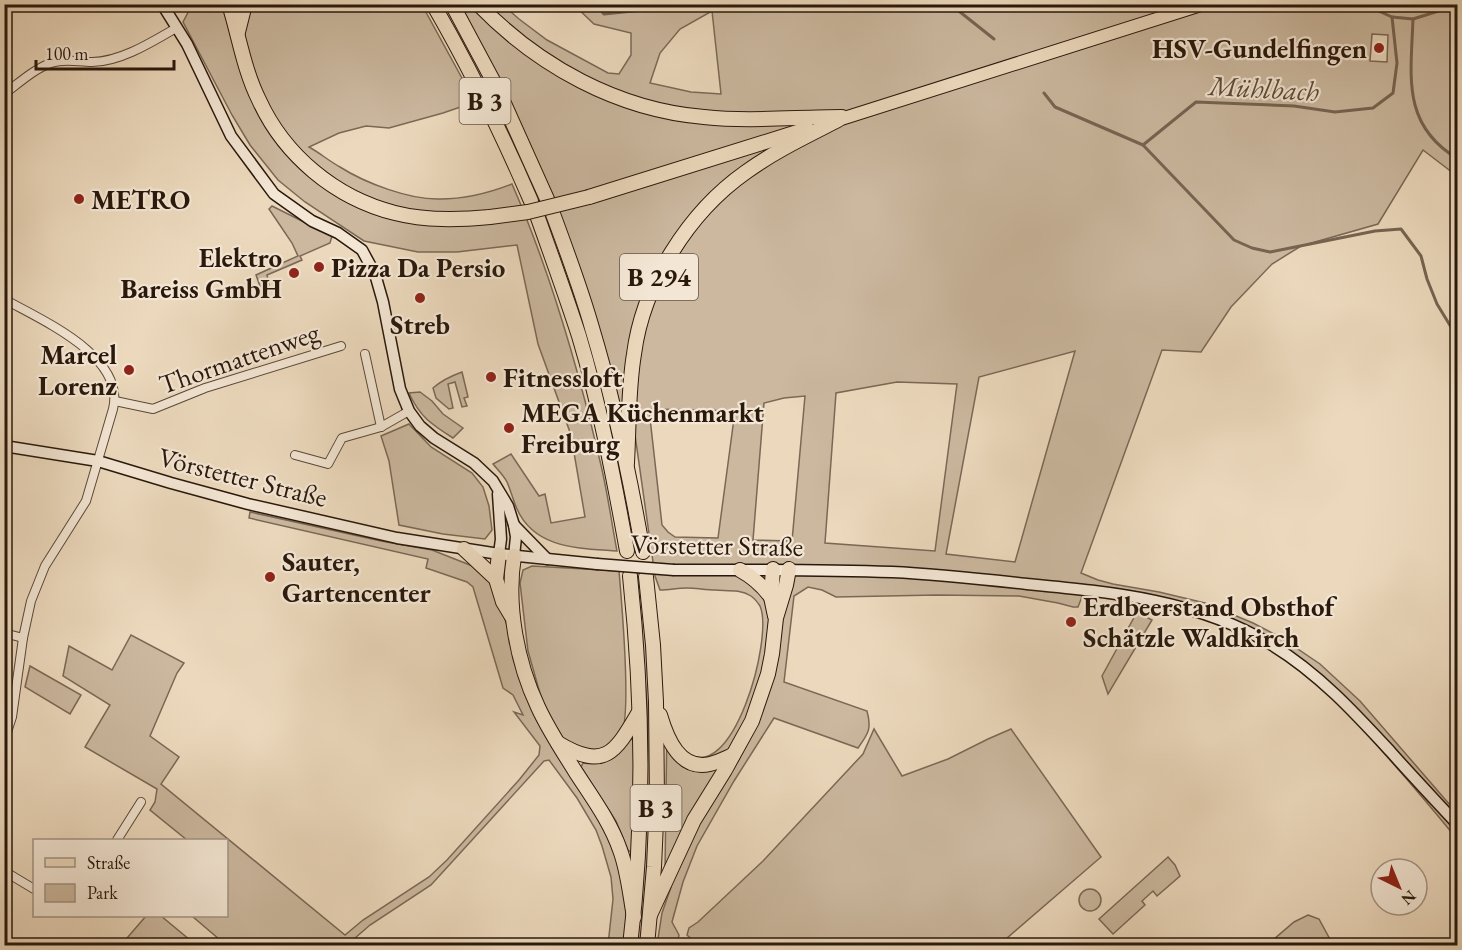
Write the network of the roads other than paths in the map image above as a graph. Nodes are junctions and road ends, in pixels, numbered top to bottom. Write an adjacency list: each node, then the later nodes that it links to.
1 (162, 4): 8 (street)
2 (229, 4): 9 (highway)
3 (245, 4): 9 (highway, B 294)
4 (433, 4): 13 (highway, B 3)
5 (452, 4): 12 (highway, B 3)
6 (478, 4): 11 (highway)
7 (1204, 4): 11 (main road, B 294)
8 (176, 28): 10 (street); 20 (street)
9 (238, 34): 11 (highway, B 294, bridge)
10 (4, 93)
11 (844, 117): 25 (highway, B 294)
12 (547, 199)
13 (531, 201)
14 (553, 214): 25 (highway)
15 (538, 218): 29 (highway)
16 (4, 299): 19 (street)
17 (340, 346): 19 (street, Thormattenweg)
18 (365, 354): 21 (street)
19 (115, 401): 24 (street)
20 (409, 411): 21 (street); 26 (street)
21 (381, 427): 23 (street)
22 (4, 446): 24 (street, Vörstetter Straße)
23 (295, 456)
24 (98, 461): 28 (street, Vörstetter Straße); 44 (street)
25 (627, 464): 30 (highway)
26 (498, 490): 27 (street); 31 (street)
27 (514, 525): 32 (street); 33 (street)
28 (464, 549): 31 (street, Vörstetter Straße); 39 (highway)
29 (627, 551)
30 (643, 552)
31 (499, 554): 32 (street, Vörstetter Straße); 39 (highway)
32 (514, 556): 33 (street, Vörstetter Straße); 42 (highway)
33 (546, 559): 36 (street, Vörstetter Straße, bridge)
34 (773, 569): 35 (street, Vörstetter Straße); 36 (street, Vörstetter Straße); 40 (highway)
35 (789, 569): 41 (highway); 51 (street, Vörstetter Straße)
36 (740, 570): 40 (highway)
37 (630, 576): 46 (highway, B 3)
38 (646, 577): 45 (highway, B 3)
39 (496, 579): 42 (highway)
40 (771, 597): 41 (highway)
41 (776, 618): 49 (highway)
42 (513, 619): 48 (highway)
43 (4, 633): 44 (street)
44 (23, 638): 47 (street)
45 (656, 702): 49 (highway); 55 (highway, B 3)
46 (639, 712): 48 (highway); 56 (highway, B 3)
47 (4, 741)
48 (558, 743): 56 (highway)
49 (733, 755): 55 (highway)
50 (141, 802): 52 (street)
51 (1458, 825)
52 (118, 839)
53 (4, 871): 54 (street)
54 (33, 889)
55 (650, 915): 58 (highway, B 3)
56 (634, 917): 57 (highway, B 3)
57 (630, 945)
58 (647, 945)

